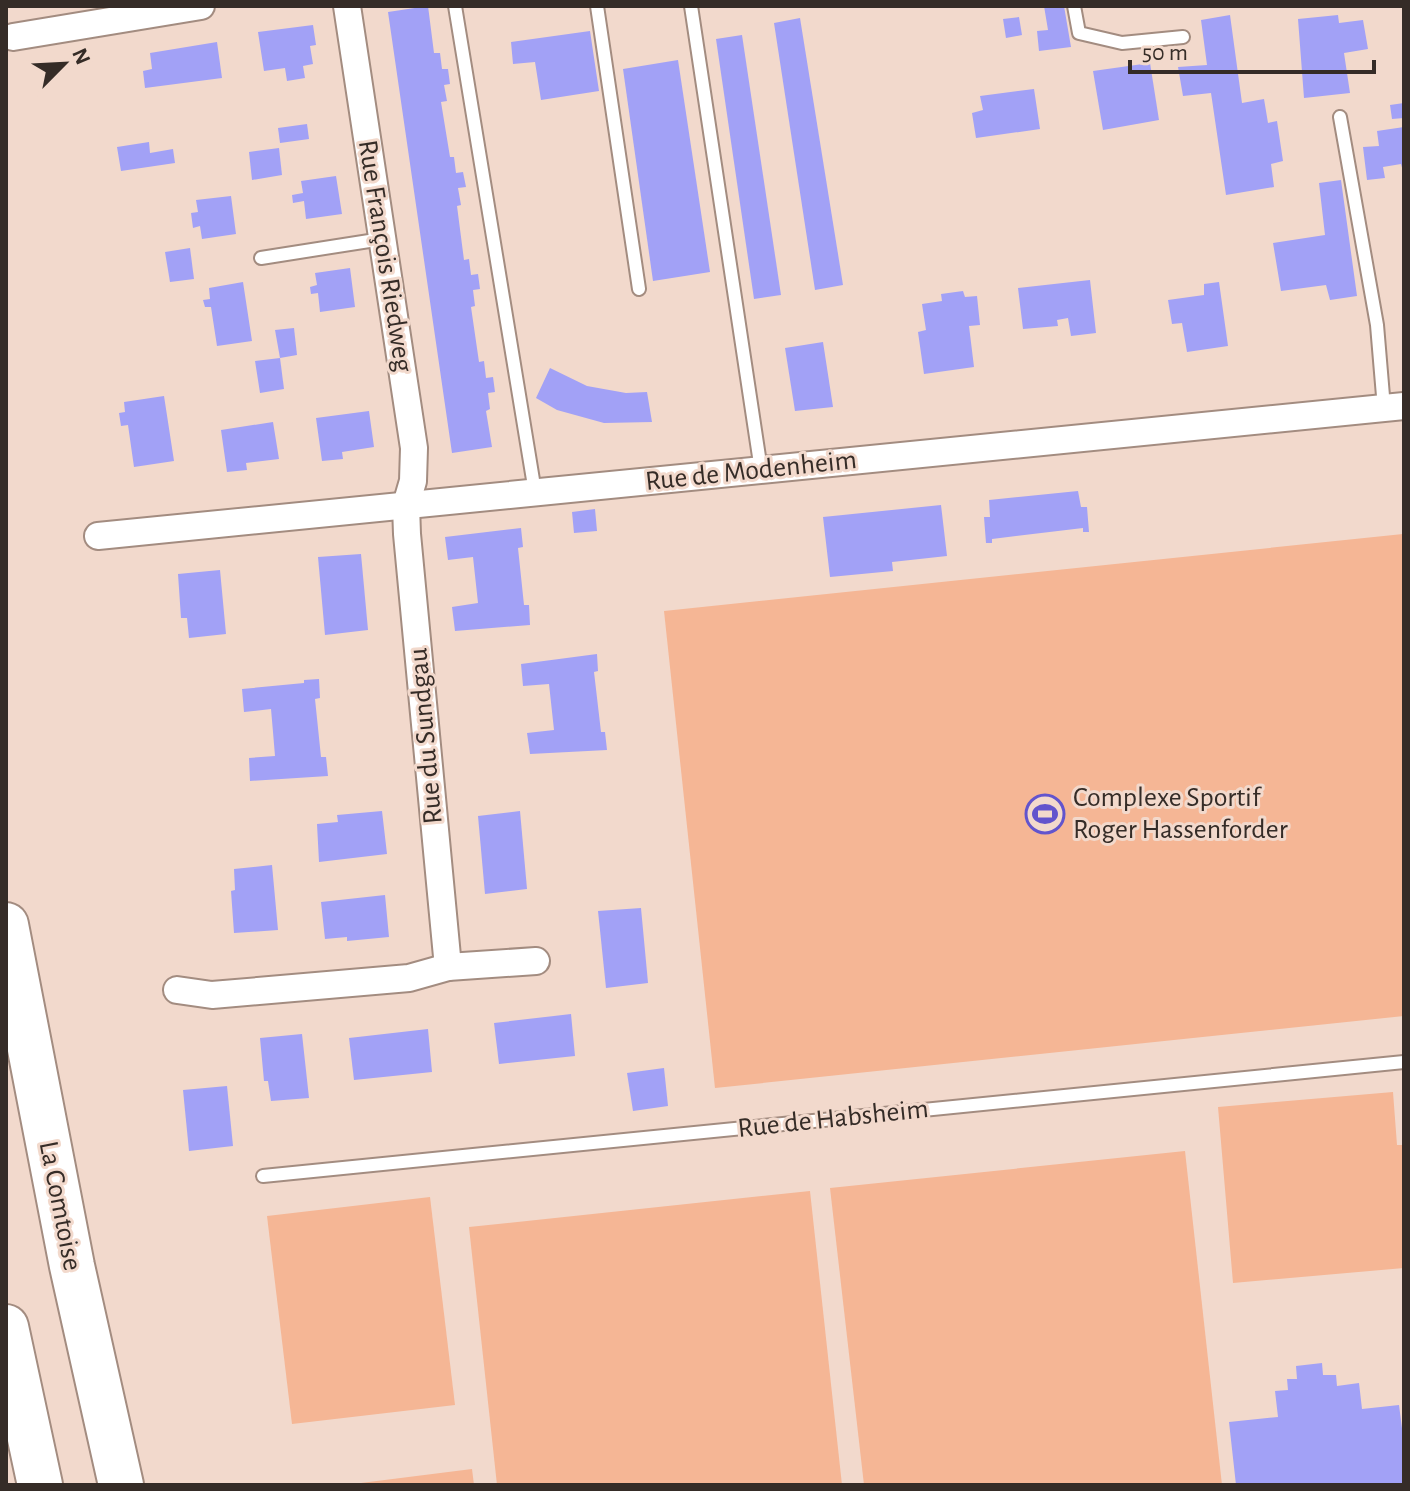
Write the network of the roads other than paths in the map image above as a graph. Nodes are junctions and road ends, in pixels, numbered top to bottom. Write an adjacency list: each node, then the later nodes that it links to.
1 (201, 6): 7 (street)
2 (347, 6): 10 (street, Rue François Riedweg)
3 (455, 6): 15 (lane)
4 (597, 6): 12 (lane)
5 (691, 6): 14 (lane)
6 (1074, 6): 8 (lane)
7 (9, 32)
8 (1183, 37)
9 (1340, 117): 13 (lane)
10 (382, 239): 11 (lane); 16 (street, Rue François Riedweg)
11 (261, 258)
12 (639, 289)
13 (1394, 407): 14 (street, Rue de Modenheim)
14 (761, 470): 15 (street, Rue de Modenheim)
15 (535, 492): 16 (street, Rue de Modenheim)
16 (406, 505): 17 (street, Rue de Modenheim); 20 (street, Rue du Sundgau)
17 (98, 536)
18 (6, 925): 26 (highway, La Comtoise)
19 (536, 961): 20 (street)
20 (448, 967): 21 (street)
21 (177, 990)
22 (1404, 1062): 23 (lane, Rue de Habsheim)
23 (263, 1176)
24 (6, 1327): 25 (highway)
25 (40, 1485)
26 (121, 1485)

